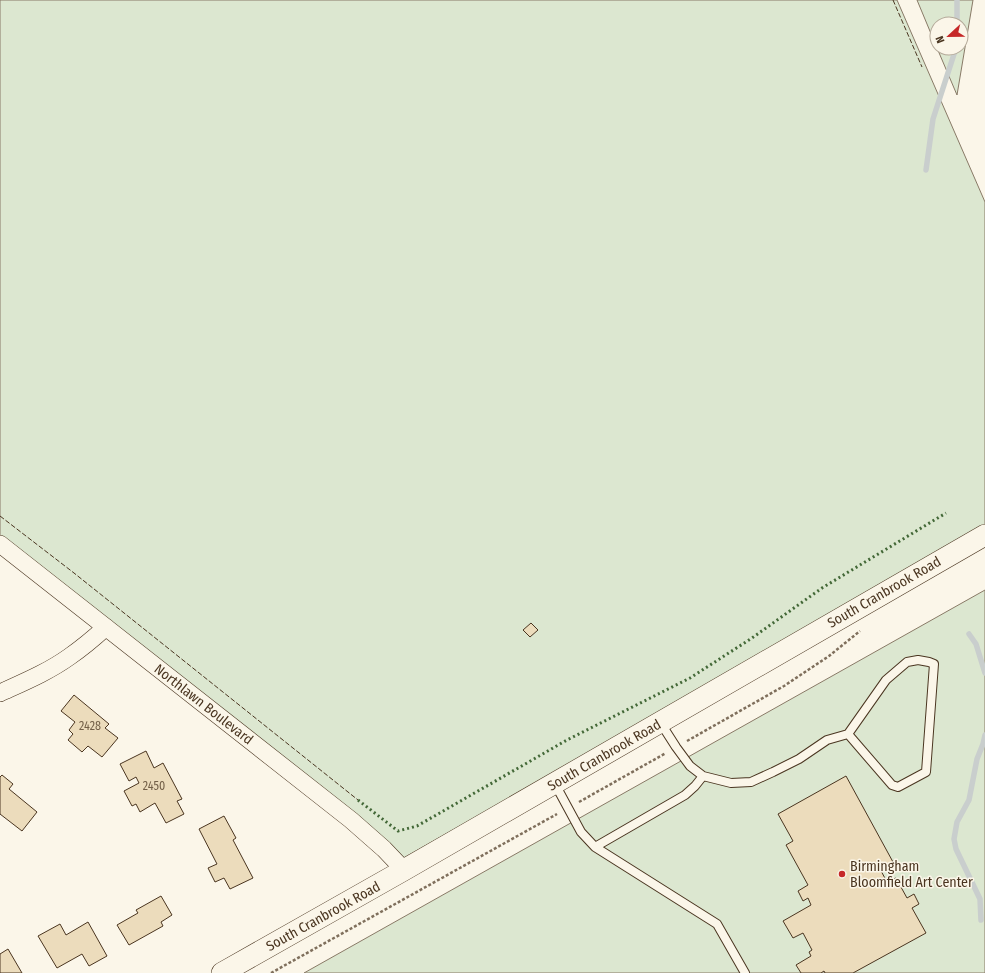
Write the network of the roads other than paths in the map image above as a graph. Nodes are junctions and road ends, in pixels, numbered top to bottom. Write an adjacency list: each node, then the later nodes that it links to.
1 (985, 535): 5 (street, South Cranbrook Road)
2 (0, 544): 3 (street, Northlawn Boulevard)
3 (106, 627): 4 (street); 10 (street, Northlawn Boulevard)
4 (0, 693)
5 (660, 722): 7 (lane); 8 (street, South Cranbrook Road)
6 (848, 734): 6 (lane); 7 (lane)
7 (703, 776): 9 (lane)
8 (554, 783): 9 (lane); 10 (street, South Cranbrook Road)
9 (595, 847): 12 (lane)
10 (404, 870): 11 (street, South Cranbrook Road)
11 (222, 973)
12 (745, 973)

